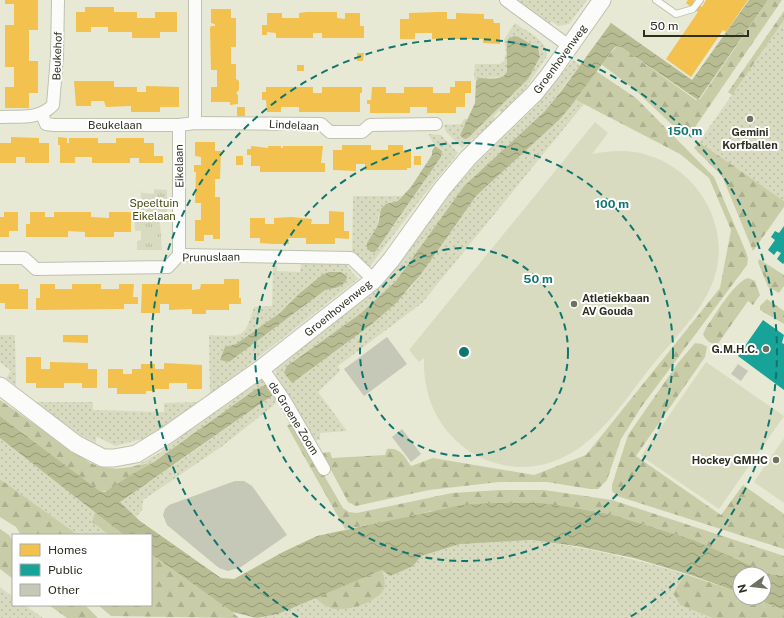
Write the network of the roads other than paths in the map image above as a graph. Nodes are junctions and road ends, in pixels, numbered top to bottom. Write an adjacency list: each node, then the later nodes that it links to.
1 (58, 0): 8 (street, Beukehof)
2 (194, 0): 10 (street)
3 (506, 0): 7 (street)
4 (602, 0): 7 (street, Groenhovenweg)
5 (656, 0): 6 (lane)
6 (700, 0)
7 (569, 46): 15 (street, Groenhovenweg)
8 (45, 112): 9 (street); 12 (street, Beukelaan)
9 (0, 117)
10 (195, 123): 11 (street, Lindelaan); 12 (street, Beukelaan)
11 (436, 124)
12 (179, 125): 13 (street, Eikelaan)
13 (179, 255): 14 (street, Prunuslaan); 15 (street, Prunuslaan)
14 (0, 258)
15 (374, 280): 16 (street, Groenhovenweg)
16 (262, 368): 17 (street, Groenhovenweg); 18 (street, de Groene Zoom)
17 (0, 386)
18 (324, 469)

